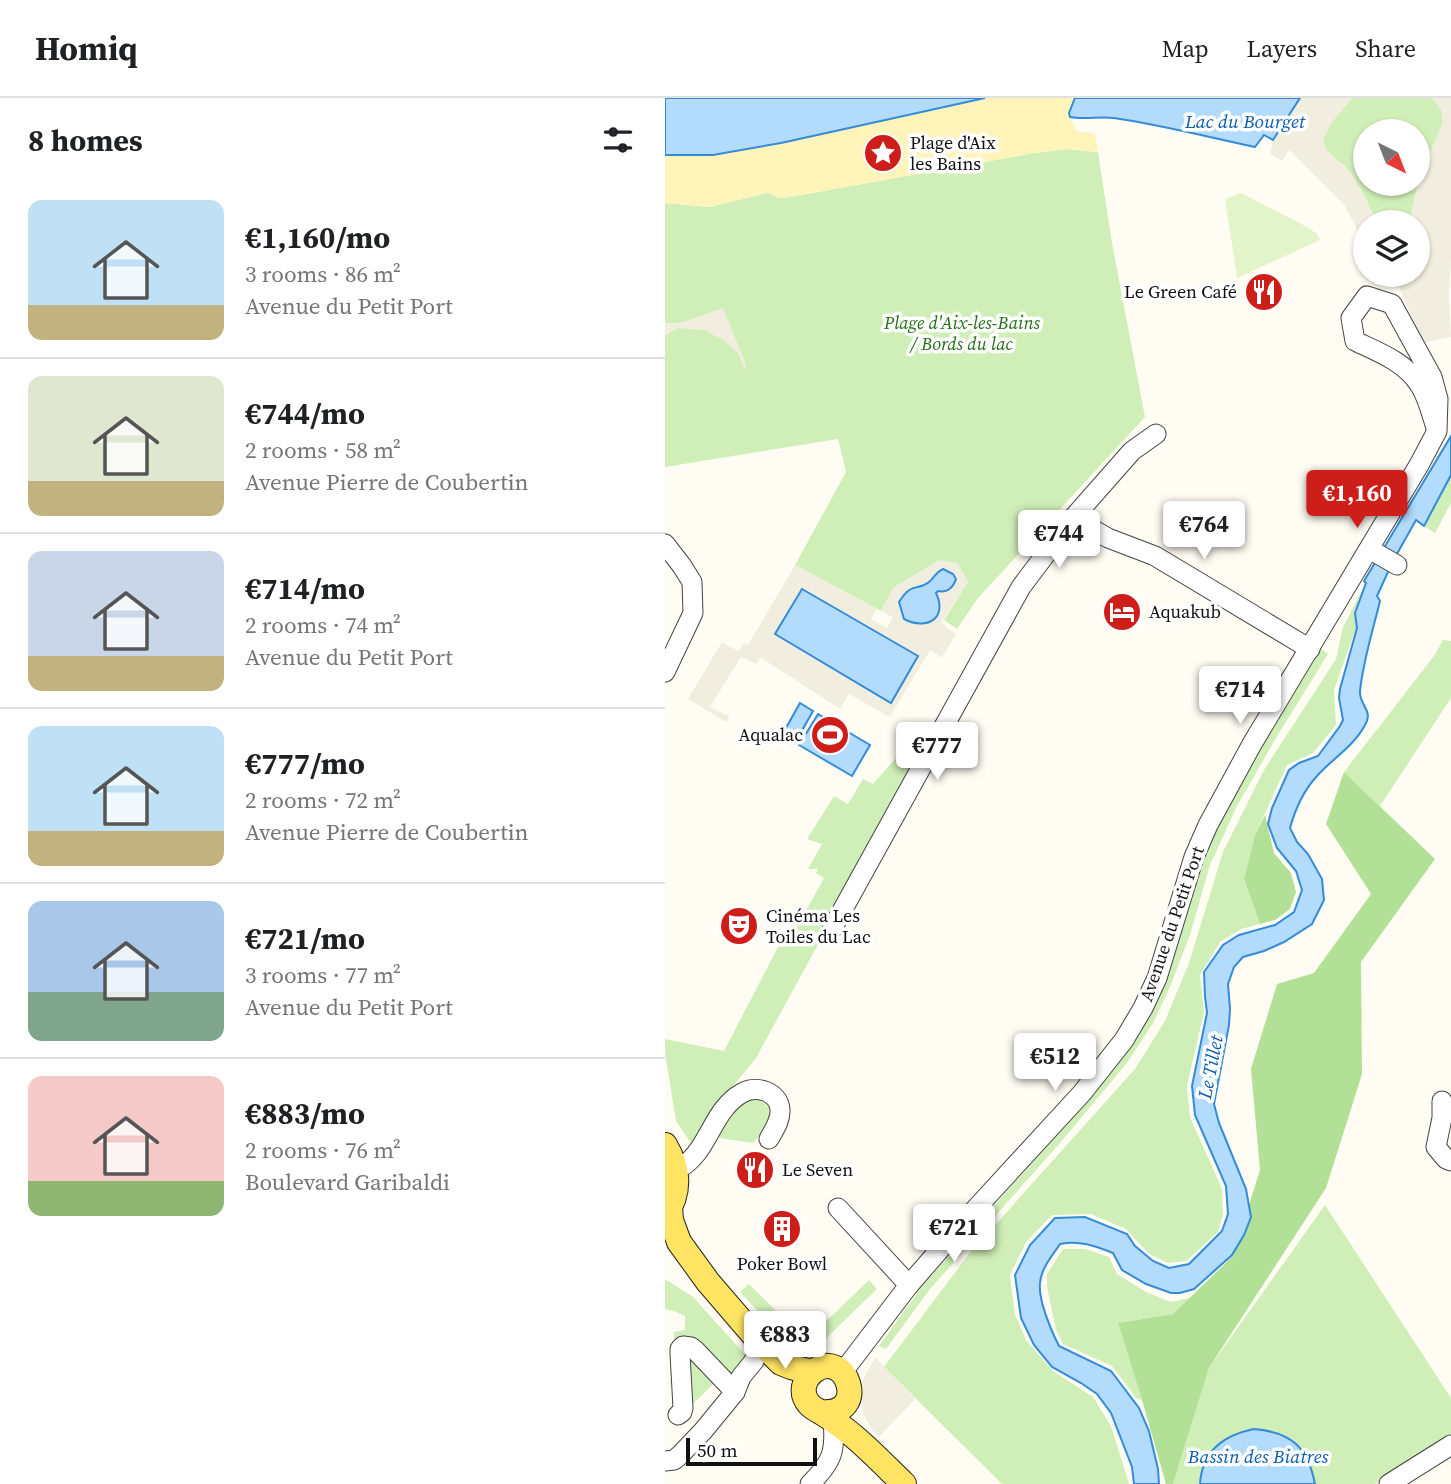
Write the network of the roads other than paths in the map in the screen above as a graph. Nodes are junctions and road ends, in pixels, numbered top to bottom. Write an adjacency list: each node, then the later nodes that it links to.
1 (1437, 431): 1 (street, Avenue du Petit Port); 7 (street, Avenue du Petit Port)
2 (1156, 434): 3 (street)
3 (1073, 518): 7 (street); 9 (street)
4 (665, 544): 8 (street)
5 (1376, 553): 6 (street)
6 (1397, 565)
7 (1310, 649): 18 (street, Avenue du Petit Port)
8 (665, 672)
9 (832, 929)
10 (1442, 1101): 13 (street)
11 (769, 1139): 14 (street)
12 (665, 1145): 14 (main road)
13 (1451, 1161)
14 (676, 1170): 16 (main road)
15 (838, 1208): 18 (street)
16 (668, 1211): 21 (main road)
17 (665, 1252): 19 (main road)
18 (909, 1285): 20 (street, Avenue du Petit Port)
19 (762, 1362): 21 (main road); 22 (street)
20 (842, 1373): 21 (main road); 23 (main road)
21 (808, 1381): 25 (main road)
22 (735, 1392): 24 (street); 28 (street)
23 (848, 1399): 25 (main road); 26 (main road)
24 (678, 1415)
25 (827, 1416): 26 (main road); 29 (street)
26 (859, 1441): 30 (main road)
27 (1451, 1445): 31 (street)
28 (665, 1461)
29 (810, 1484)
30 (904, 1484)
31 (1389, 1484)

